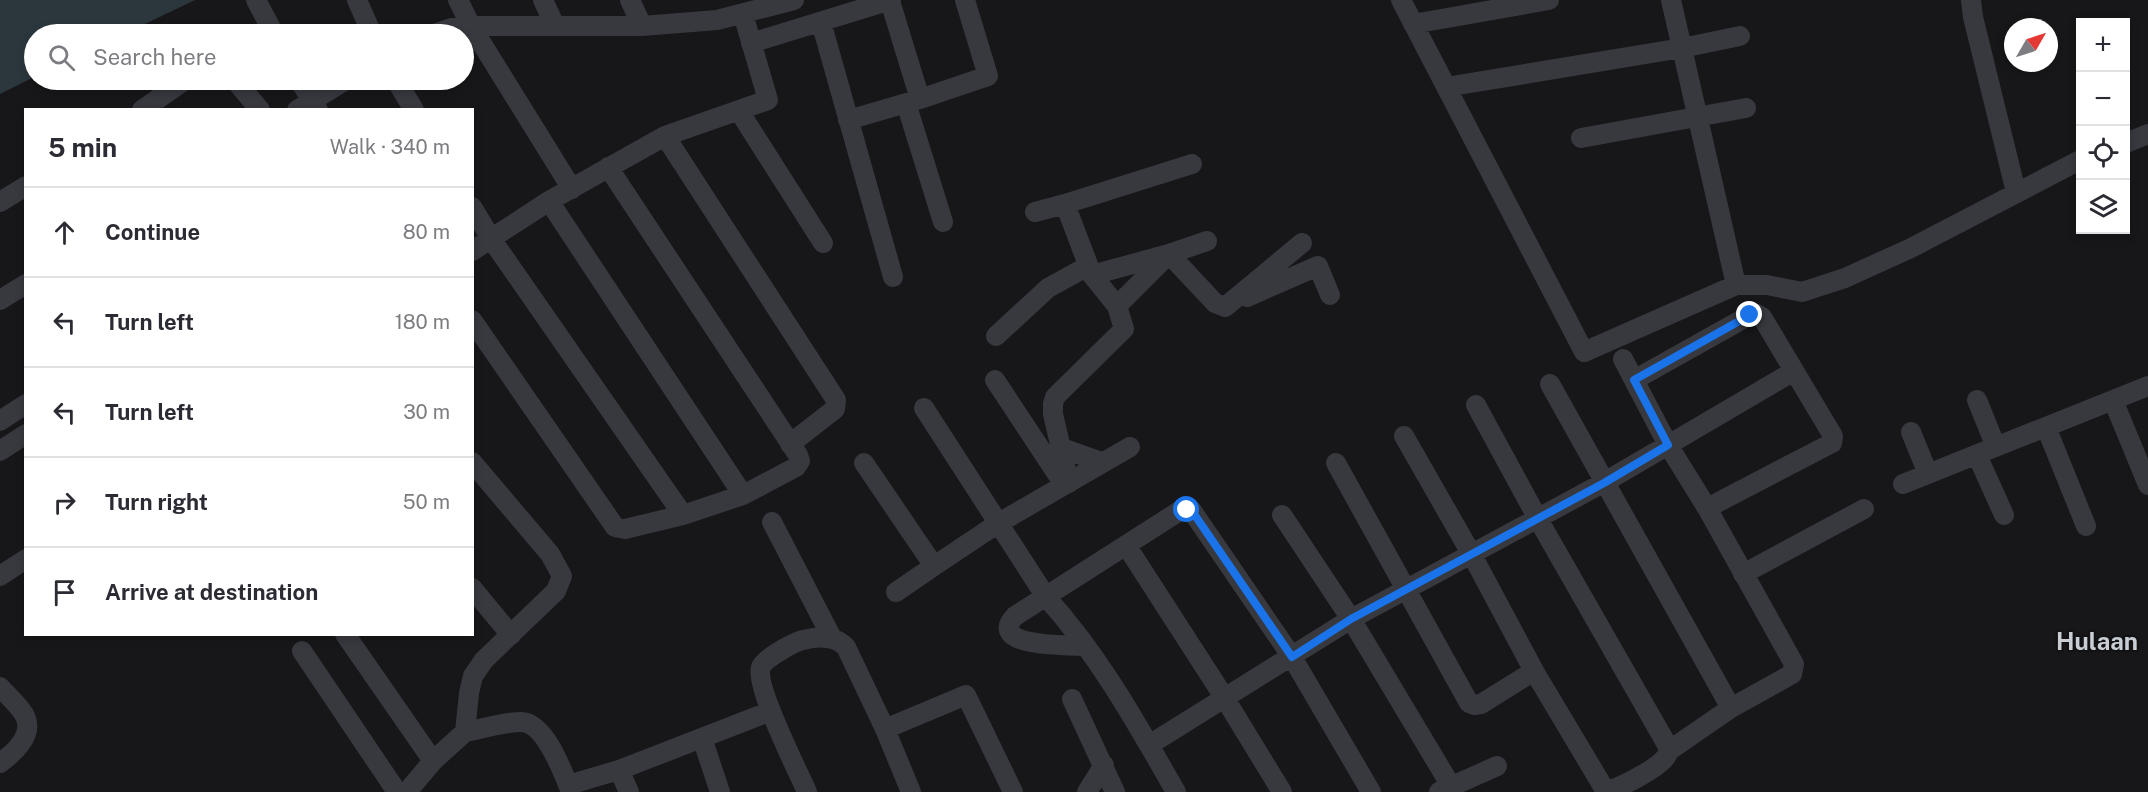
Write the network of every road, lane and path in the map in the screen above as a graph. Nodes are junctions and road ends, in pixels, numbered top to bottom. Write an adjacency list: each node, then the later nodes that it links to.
1 (256, 0): 15 (street)
2 (357, 0): 16 (street)
3 (458, 0): 17 (street)
4 (543, 0): 20 (street)
5 (630, 0): 21 (street)
6 (794, 0): 13 (street)
7 (890, 0): 14 (street); 32 (street)
8 (965, 0): 32 (street)
9 (1401, 0): 18 (street)
10 (1549, 0): 18 (street)
11 (1671, 0): 25 (street)
12 (1971, 0): 50 (street)
13 (733, 10): 21 (street); 24 (street)
14 (821, 22): 24 (street); 40 (street)
15 (269, 24)
16 (368, 24)
17 (470, 24)
18 (1413, 24): 26 (street)
19 (474, 26): 20 (street)
20 (555, 26): 21 (street)
21 (642, 26)
22 (474, 31): 49 (street)
23 (1740, 36): 25 (street)
24 (752, 43): 38 (street)
25 (1682, 48): 26 (street); 39 (street)
26 (1446, 87): 66 (street)
27 (171, 90): 34 (street)
28 (243, 90): 35 (street)
29 (303, 90): 33 (street)
30 (332, 90): 33 (street)
31 (402, 90): 36 (street)
32 (913, 101): 40 (street); 56 (street)
33 (309, 106)
34 (145, 108)
35 (258, 108)
36 (413, 108)
37 (1746, 108): 39 (street)
38 (739, 111): 42 (street); 59 (street)
39 (1698, 117): 43 (street); 66 (street)
40 (848, 120): 64 (street)
41 (2148, 134): 44 (street)
42 (665, 136): 47 (street); 90 (street)
43 (1581, 138)
44 (2130, 141)
45 (2076, 162): 50 (street)
46 (1192, 164): 53 (street)
47 (608, 167): 49 (street); 90 (street)
48 (24, 187): 52 (street)
49 (572, 189): 51 (street)
50 (2016, 192): 66 (street)
51 (549, 201): 57 (street); 105 (street)
52 (0, 202)
53 (1065, 204): 55 (street); 63 (street)
54 (474, 210): 57 (street)
55 (1035, 212)
56 (943, 222)
57 (492, 240): 61 (street); 108 (street)
58 (1207, 241): 62 (street)
59 (823, 243)
60 (1302, 243): 70 (street)
61 (474, 250)
62 (1169, 254): 63 (street); 69 (street); 70 (street)
63 (1090, 270): 69 (street); 72 (street)
64 (893, 277)
65 (24, 285): 68 (street)
66 (1736, 285)
67 (1330, 294): 70 (street)
68 (0, 300)
69 (1117, 306): 86 (street)
70 (1225, 307)
71 (474, 323): 108 (street)
72 (996, 336)
73 (1623, 359): 76 (street)
74 (1794, 371): 76 (street); 91 (street); 106 (street)
75 (995, 380): 102 (street)
76 (1634, 380): 91 (street)
77 (1550, 384): 101 (street)
78 (2148, 386): 80 (street)
79 (1977, 400): 93 (street)
80 (2113, 400): 85 (street); 104 (street)
81 (24, 405): 84 (street)
82 (1476, 405): 111 (street)
83 (924, 408): 113 (street)
84 (0, 421)
85 (2046, 427): 93 (street); 114 (street)
86 (1056, 430): 96 (street); 102 (street)
87 (1911, 432): 100 (street)
88 (24, 435): 94 (street)
89 (1404, 436): 116 (street)
90 (790, 444): 105 (street)
91 (1668, 445): 101 (street); 106 (street)
92 (1130, 447): 96 (street)
93 (1996, 447): 95 (street)
94 (0, 451)
95 (1977, 455): 100 (street); 110 (street)
96 (1101, 462): 102 (street)
97 (1336, 462): 123 (street)
98 (864, 463): 118 (street)
99 (474, 464): 126 (street)
100 (1928, 474): 103 (street)
101 (1604, 483): 111 (street); 136 (street)
102 (1067, 484): 113 (street)
103 (1903, 484)
104 (2148, 485)
105 (743, 495): 108 (street)
106 (1707, 508): 119 (street)
107 (1864, 509): 119 (street)
108 (683, 515)
109 (1282, 515): 125 (street)
110 (2004, 515)
111 (1538, 519): 116 (street); 142 (street)
112 (772, 522): 128 (street)
113 (997, 524): 118 (street); 124 (street)
114 (2086, 526)
115 (1126, 545): 124 (street); 131 (street); 134 (street)
116 (1472, 555): 123 (street); 132 (street)
117 (24, 560): 120 (street)
118 (934, 567): 122 (street)
119 (1743, 574): 136 (street)
120 (0, 576)
121 (474, 590): 126 (street)
122 (896, 592)
123 (1400, 594): 125 (street); 132 (street)
124 (1046, 597): 129 (street); 129 (street)
125 (1351, 619): 131 (street); 149 (street)
126 (511, 635): 139 (street)
127 (346, 636): 143 (street)
128 (832, 638): 137 (street); 138 (street)
129 (1086, 646): 141 (street)
130 (302, 651): 150 (street)
131 (1292, 657): 134 (street); 161 (street)
132 (1534, 671): 142 (street)
133 (0, 687): 144 (street)
134 (1224, 697): 141 (street); 160 (street)
135 (1072, 699): 145 (street)
136 (1731, 708): 142 (street)
137 (771, 711): 140 (street); 154 (street)
138 (885, 729): 155 (street); 156 (street)
139 (465, 732): 143 (street); 148 (street)
140 (702, 738): 147 (street); 153 (street)
141 (1149, 745): 159 (street)
142 (1670, 750)
143 (433, 761): 151 (street)
144 (0, 763)
145 (1104, 765): 157 (street); 158 (street)
146 (1497, 766): 149 (street)
147 (619, 770): 148 (street); 152 (street)
148 (570, 789)
149 (1445, 789)
150 (397, 792)
151 (407, 792)
152 (629, 792)
153 (720, 792)
154 (807, 792)
155 (911, 792)
156 (1013, 792)
157 (1087, 792)
158 (1115, 792)
159 (1176, 792)
160 (1282, 792)
161 (1371, 792)

